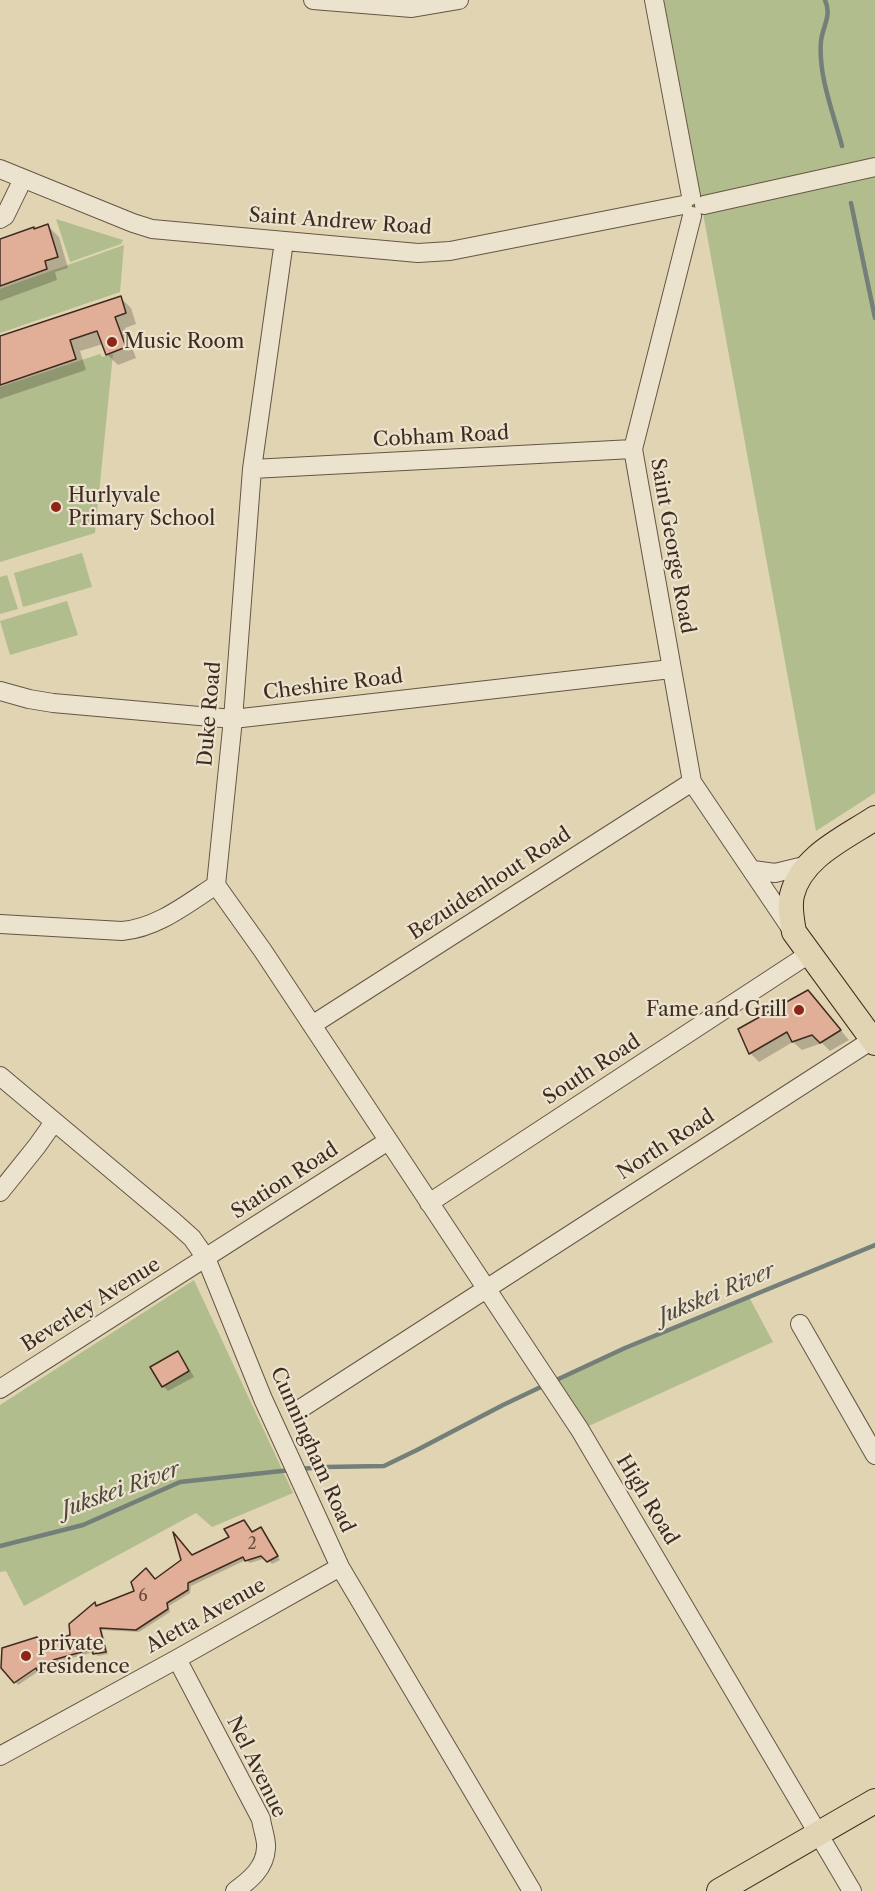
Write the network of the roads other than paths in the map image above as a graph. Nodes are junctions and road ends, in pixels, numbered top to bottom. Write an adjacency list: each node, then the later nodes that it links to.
1 (313, 0): 2 (street)
2 (459, 0)
3 (654, 0): 7 (street)
4 (875, 167): 7 (street, Saint Andrew Road)
5 (0, 170): 6 (street, Saint Andrew Road)
6 (23, 179): 8 (street); 9 (street, Saint Andrew Road)
7 (692, 206): 9 (street, Saint Andrew Road); 10 (street, Saint George Road)
8 (0, 219)
9 (284, 241): 11 (street, Duke Road)
10 (633, 449): 11 (street, Cobham Road); 12 (street, Saint George Road)
11 (252, 469): 14 (street, Duke Road)
12 (671, 669): 14 (street, Cheshire Road); 15 (street, Saint George Road)
13 (0, 691): 14 (street, Cheshire Road)
14 (233, 719): 19 (street, Duke Road)
15 (692, 782): 18 (street, Saint George Road); 23 (street, Bezuidenhout Road)
16 (875, 818): 17 (main road)
17 (808, 866): 18 (street); 21 (main road)
18 (753, 870): 21 (street, Saint George Road)
19 (216, 885): 20 (street); 23 (street)
20 (0, 924)
21 (794, 932): 22 (main road)
22 (809, 954): 24 (main road); 29 (street, South Road)
23 (312, 1025): 27 (street)
24 (874, 1041): 31 (street, North Road)
25 (0, 1076): 26 (street, Cunningham Road)
26 (54, 1122): 28 (street); 30 (street, Cunningham Road)
27 (388, 1141): 29 (street, High Road); 30 (street, Station Road)
28 (0, 1192)
29 (429, 1203): 31 (street, High Road)
30 (206, 1258): 33 (street, Beverley Avenue); 36 (street, Cunningham Road)
31 (485, 1289): 34 (street, North Road); 40 (street, High Road)
32 (800, 1324): 35 (street)
33 (0, 1389)
34 (297, 1411)
35 (875, 1455)
36 (340, 1567): 37 (street, Aletta Avenue); 42 (street, Cunningham Road)
37 (177, 1659): 38 (street, Aletta Avenue); 41 (street, Nel Avenue)
38 (0, 1756)
39 (875, 1801): 40 (main road)
40 (818, 1834): 43 (main road); 44 (street, High Road)
41 (236, 1891)
42 (532, 1891)
43 (719, 1891)
44 (852, 1891)

